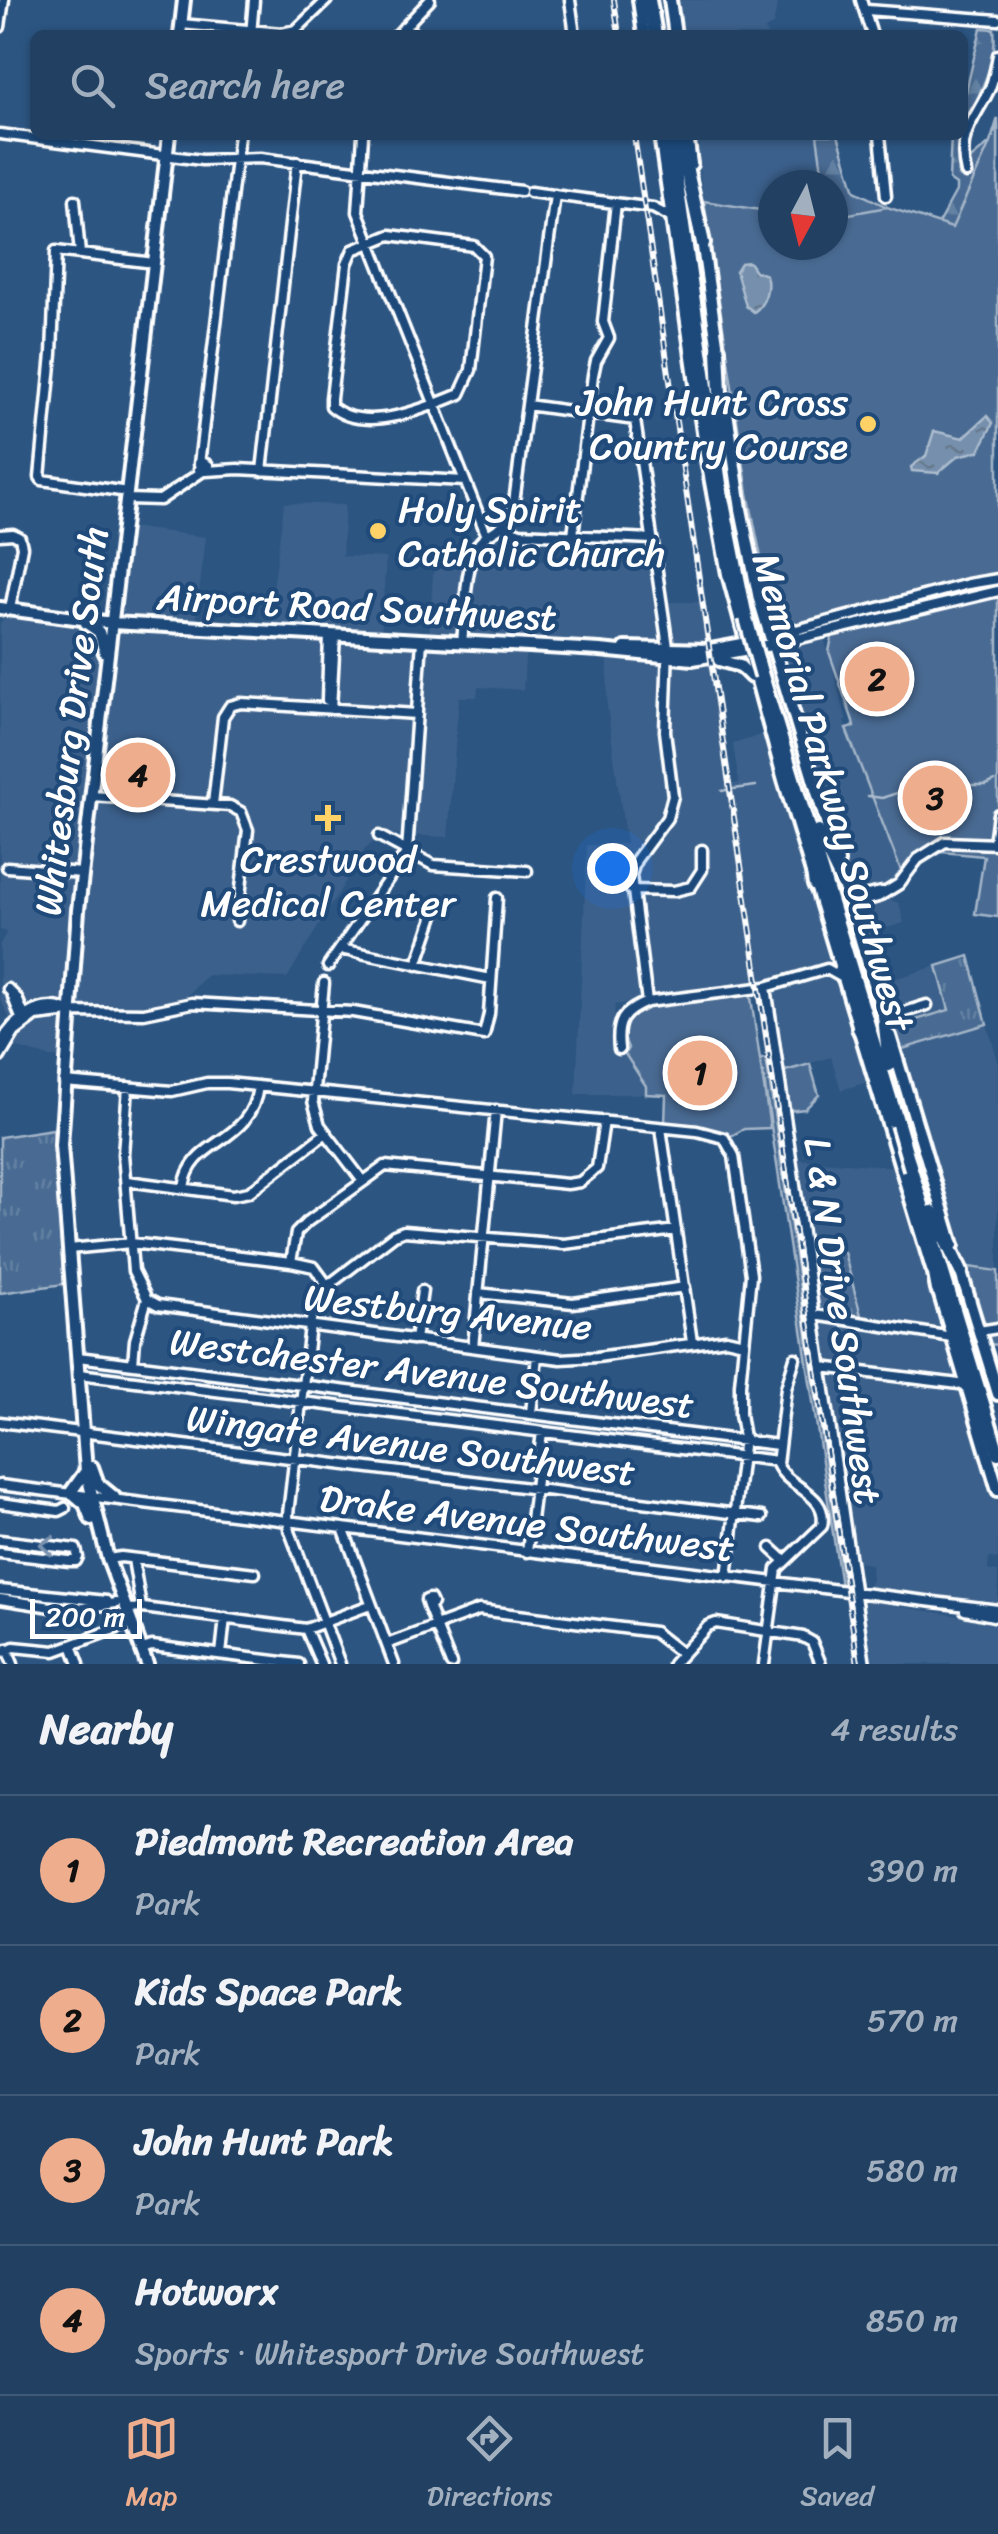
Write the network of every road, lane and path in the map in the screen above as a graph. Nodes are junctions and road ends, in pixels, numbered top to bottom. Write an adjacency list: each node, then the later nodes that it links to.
1 (4, 0): 12 (street)
2 (184, 0): 13 (main road)
3 (254, 0): 14 (street)
4 (327, 0): 15 (street)
5 (430, 0): 16 (street)
6 (570, 0): 17 (street)
7 (639, 0): 18 (main road)
8 (861, 0): 10 (street)
9 (658, 3): 19 (highway); 20 (main road)
10 (866, 10): 11 (street); 21 (street)
11 (998, 20)
12 (0, 27)
13 (181, 30)
14 (251, 30)
15 (299, 30)
16 (402, 30)
17 (575, 30)
18 (643, 30)
19 (656, 30)
20 (672, 30)
21 (871, 30)
22 (998, 55): 23 (street)
23 (968, 122)
24 (0, 134): 25 (street)
25 (30, 138)
26 (45, 140): 36 (street)
27 (168, 140): 36 (main road, Whitesburg Drive South)
28 (239, 140): 37 (street)
29 (362, 140): 39 (street)
30 (661, 140): 41 (main road)
31 (679, 140): 49 (highway)
32 (679, 140): 57 (highway, Memorial Parkway Southwest)
33 (679, 140): 58 (highway, Memorial Parkway Southwest)
34 (880, 140): 43 (street)
35 (966, 140): 40 (street)
36 (166, 156): 37 (street); 51 (main road, Whitesburg Drive South)
37 (237, 158): 38 (street); 59 (street)
38 (296, 162): 39 (street); 60 (street)
39 (358, 170): 42 (street); 48 (street)
40 (966, 172)
41 (668, 194): 46 (street); 47 (main road)
42 (555, 195): 45 (street); 55 (street)
43 (886, 196)
44 (75, 200): 50 (street)
45 (616, 203): 46 (street); 56 (street)
46 (653, 208): 47 (street)
47 (672, 218): 52 (main road)
48 (370, 242): 54 (street); 54 (street); 54 (street)
49 (703, 243): 53 (main road)
50 (80, 254): 51 (street); 62 (street)
51 (154, 264): 62 (main road, Whitesburg Drive South)
52 (689, 332): 57 (highway); 75 (main road)
53 (718, 350): 58 (highway); 75 (main road)
54 (434, 405): 61 (street)
55 (527, 405): 56 (street); 63 (street)
56 (588, 413): 68 (street); 69 (street)
57 (712, 423): 75 (highway, Memorial Parkway Southwest)
58 (722, 437): 75 (highway, Memorial Parkway Southwest)
59 (205, 466): 60 (street); 62 (street)
60 (262, 471): 61 (street)
61 (465, 481): 67 (street)
62 (127, 496): 73 (main road, Whitesburg Drive South)
63 (511, 513): 64 (street); 65 (street)
64 (504, 527): 65 (street); 67 (street)
65 (520, 533): 67 (street); 68 (street)
66 (0, 535): 74 (street)
67 (490, 535): 86 (street)
68 (573, 535): 69 (street)
69 (652, 539): 88 (street)
70 (998, 579): 71 (street, Airport Road Southwest)
71 (968, 584): 72 (street); 79 (street, Airport Road Southwest)
72 (998, 590): 80 (street, Airport Road Southwest)
73 (114, 607): 77 (main road, Whitesburg Drive South); 78 (main road)
74 (5, 609): 76 (main road, Airport Road Southwest)
75 (751, 617): 79 (street); 84 (main road); 87 (main road); 90 (highway, Memorial Parkway Southwest, bridge); 90 (main road)
76 (81, 619): 77 (main road, Airport Road Southwest); 91 (main road)
77 (112, 623): 78 (main road, Airport Road Southwest); 91 (main road, Whitesburg Drive South)
78 (132, 624): 82 (main road, Airport Road Southwest)
79 (799, 630): 84 (street, Airport Road Southwest)
80 (832, 630): 81 (street, Airport Road Southwest); 81 (street)
81 (817, 634): 85 (street, Airport Road Southwest)
82 (332, 635): 83 (main road, Airport Road Southwest); 93 (street)
83 (422, 640): 86 (main road, Airport Road Southwest); 94 (street)
84 (770, 641): 85 (street, Airport Road Southwest); 90 (main road, Airport Road Southwest); 90 (main road)
85 (790, 641): 90 (street)
86 (462, 643): 88 (main road, Airport Road Southwest)
87 (724, 648): 88 (main road, Airport Road Southwest); 90 (main road, Airport Road Southwest)
88 (668, 653): 89 (main road, Airport Road Southwest); 108 (street)
89 (693, 658): 90 (main road, Airport Road Southwest); 92 (main road)
90 (758, 663): 92 (main road); 96 (highway, Memorial Parkway Southwest); 99 (highway, Memorial Parkway Southwest); 109 (main road)
91 (107, 665): 95 (main road, Whitesburg Drive South)
92 (762, 700): 107 (main road)
93 (329, 708): 94 (street); 97 (street)
94 (417, 714): 103 (street)
95 (92, 796): 97 (street); 106 (main road, Whitesburg Drive South)
96 (801, 803): 107 (highway); 135 (highway, Memorial Parkway Southwest)
97 (213, 804): 112 (street)
98 (998, 814): 101 (street)
99 (817, 830): 109 (highway); 135 (highway, Memorial Parkway Southwest)
100 (379, 836): 103 (street)
101 (996, 843): 109 (street)
102 (702, 850): 108 (street)
103 (408, 852): 105 (street); 113 (street)
104 (7, 867): 106 (street)
105 (527, 870)
106 (82, 873): 128 (main road, Whitesburg Drive South)
107 (816, 885): 114 (main road)
108 (631, 890): 124 (street)
109 (848, 897): 129 (main road)
110 (497, 898): 119 (street)
111 (435, 912): 115 (street)
112 (237, 921)
113 (340, 949): 115 (street); 116 (street)
114 (836, 951): 117 (street); 118 (main road)
115 (417, 965): 119 (street)
116 (328, 966)
117 (827, 969): 118 (street); 121 (street)
118 (844, 978): 131 (main road)
119 (491, 979): 127 (street)
120 (324, 983): 127 (street)
121 (780, 984): 122 (street); 126 (street)
122 (766, 986): 124 (street); 126 (street, L & N Drive Southwest)
123 (10, 993): 130 (street)
124 (647, 1002): 133 (street)
125 (927, 1005): 129 (street)
126 (769, 1006): 165 (street, L & N Drive Southwest)
127 (322, 1010): 128 (street); 139 (street)
128 (70, 1012): 130 (street); 136 (main road, Whitesburg Drive South)
129 (886, 1016): 135 (highway); 142 (main road)
130 (25, 1018): 132 (street); 134 (street)
131 (858, 1028): 135 (highway); 142 (main road)
132 (0, 1044)
133 (619, 1049)
134 (0, 1057)
135 (887, 1075): 142 (highway, Memorial Parkway Southwest)
136 (64, 1082): 138 (street); 155 (main road, Whitesburg Drive South)
137 (258, 1086): 138 (street); 139 (street); 149 (street)
138 (128, 1087): 148 (street)
139 (314, 1091): 140 (street); 144 (street)
140 (496, 1110): 141 (street); 146 (street)
141 (604, 1121): 143 (street); 146 (street)
142 (903, 1127): 145 (highway, Memorial Parkway Southwest)
143 (661, 1128): 151 (street); 173 (street)
144 (326, 1133): 147 (street); 149 (street)
145 (914, 1165): 150 (highway, Memorial Parkway Southwest); 152 (highway, Memorial Parkway Southwest); 157 (main road); 160 (main road)
146 (490, 1176): 147 (street); 153 (street)
147 (362, 1180): 156 (street)
148 (127, 1181): 149 (street); 154 (street)
149 (184, 1188)
150 (932, 1212): 157 (highway); 189 (highway, Memorial Parkway Southwest)
151 (676, 1230): 153 (street); 159 (street)
152 (930, 1230): 160 (highway); 193 (highway, Memorial Parkway Southwest)
153 (484, 1236): 158 (street); 162 (street)
154 (131, 1243): 155 (street); 156 (street); 163 (street)
155 (69, 1250): 175 (main road, Whitesburg Drive South)
156 (290, 1262): 158 (street)
157 (961, 1272): 168 (main road)
158 (328, 1286): 166 (street)
159 (685, 1287): 162 (street); 172 (street)
160 (938, 1290): 164 (main road)
161 (422, 1291): 171 (street)
162 (478, 1293): 174 (street)
163 (147, 1299): 166 (street, Westburg Avenue); 178 (street)
164 (944, 1313): 169 (street); 170 (main road)
165 (815, 1316): 169 (street); 179 (street, L & N Drive Southwest)
166 (310, 1326): 171 (street, Westburg Avenue); 181 (street)
167 (998, 1328): 168 (street)
168 (979, 1331): 183 (main road)
169 (932, 1334): 170 (street)
170 (952, 1337): 182 (main road)
171 (415, 1340): 174 (street, Westburg Avenue)
172 (692, 1342): 173 (street, Westburg Avenue); 176 (street, Westburg Avenue)
173 (744, 1343): 190 (street)
174 (472, 1347): 176 (street, Westburg Avenue)
175 (78, 1356): 178 (street, Westchester Avenue Southwest); 180 (main road, Whitesburg Drive South)
176 (537, 1356): 185 (street)
177 (795, 1358): 191 (street)
178 (133, 1363): 181 (street, Westchester Avenue Southwest)
179 (822, 1367): 182 (street); 222 (street, L & N Drive Southwest)
180 (79, 1374): 184 (street, Westchester Avenue Southwest); 187 (main road, Whitesburg Drive South)
181 (303, 1384): 184 (street); 185 (street, Westchester Avenue Southwest)
182 (966, 1386): 200 (main road)
183 (998, 1394)
184 (301, 1402): 188 (street, Westchester Avenue Southwest); 195 (street)
185 (531, 1413): 190 (street, Westchester Avenue Southwest)
186 (0, 1422): 187 (street, Wingate Avenue Southwest)
187 (81, 1431): 192 (main road, Whitesburg Drive South); 195 (street, Wingate Avenue Southwest)
188 (542, 1432): 194 (street, Westchester Avenue Southwest); 199 (street)
189 (998, 1436)
190 (744, 1441): 191 (street, Westchester Avenue Southwest); 194 (street)
191 (778, 1445): 196 (street)
192 (84, 1450): 197 (main road, Whitesburg Drive South); 203 (main road)
193 (998, 1453)
194 (742, 1457): 196 (street, Westchester Avenue Southwest); 206 (street)
195 (295, 1458): 199 (street, Wingate Avenue Southwest); 208 (street)
196 (777, 1461): 217 (street)
197 (86, 1471): 201 (main road); 202 (main road, Whitesburg Drive South)
198 (0, 1485): 201 (street, Drake Avenue Southwest)
199 (535, 1489): 206 (street, Wingate Avenue Southwest); 213 (street)
200 (998, 1490)
201 (70, 1492): 202 (street, Drake Avenue Southwest); 209 (main road)
202 (91, 1494): 203 (street, Drake Avenue Southwest); 209 (main road, Whitesburg Drive South)
203 (116, 1498): 208 (street, Drake Avenue Southwest); 209 (main road)
204 (0, 1502): 205 (street)
205 (65, 1508)
206 (734, 1513): 207 (street, Wingate Avenue Southwest); 219 (street)
207 (762, 1517)
208 (288, 1520): 210 (street, Drake Avenue Southwest); 230 (street)
209 (99, 1527): 215 (main road, Whitesburg Drive South)
210 (344, 1528): 213 (street, Drake Avenue Southwest); 224 (street)
211 (0, 1540): 214 (street, one-way to 211)
212 (771, 1548): 217 (street)
213 (528, 1552): 219 (street, Drake Avenue Southwest)
214 (0, 1553)
215 (108, 1559): 216 (street); 226 (main road, Whitesburg Drive South)
216 (133, 1559): 218 (street); 227 (street)
217 (784, 1560): 220 (street)
218 (255, 1574)
219 (727, 1577): 220 (street, Drake Avenue Southwest)
220 (775, 1583): 222 (street, Drake Avenue Southwest); 234 (street)
221 (0, 1590): 223 (street)
222 (855, 1593): 228 (street, Drake Avenue Southwest); 252 (street, L & N Drive Southwest)
223 (0, 1599)
224 (370, 1605): 230 (street); 235 (street)
225 (428, 1606): 232 (street)
226 (126, 1608): 227 (street); 231 (main road, Whitesburg Drive South)
227 (141, 1608): 229 (street)
228 (998, 1614)
229 (224, 1618): 233 (street); 239 (street)
230 (325, 1621): 233 (street); 241 (street)
231 (132, 1623): 236 (street); 237 (main road, Whitesburg Drive South)
232 (436, 1625): 235 (street); 240 (street); 248 (street)
233 (306, 1628): 246 (street)
234 (768, 1629): 240 (street); 250 (street); 251 (street)
235 (386, 1644): 247 (street)
236 (72, 1645): 238 (street); 243 (street)
237 (142, 1649): 239 (street); 244 (main road, Whitesburg Drive South)
238 (4, 1651): 242 (street)
239 (221, 1654): 245 (street)
240 (682, 1654): 249 (street)
241 (337, 1663)
242 (14, 1664)
243 (79, 1664)
244 (148, 1664)
245 (299, 1664)
246 (321, 1664)
247 (394, 1664)
248 (451, 1664)
249 (673, 1664)
250 (764, 1664)
251 (821, 1664)
252 (865, 1664)

